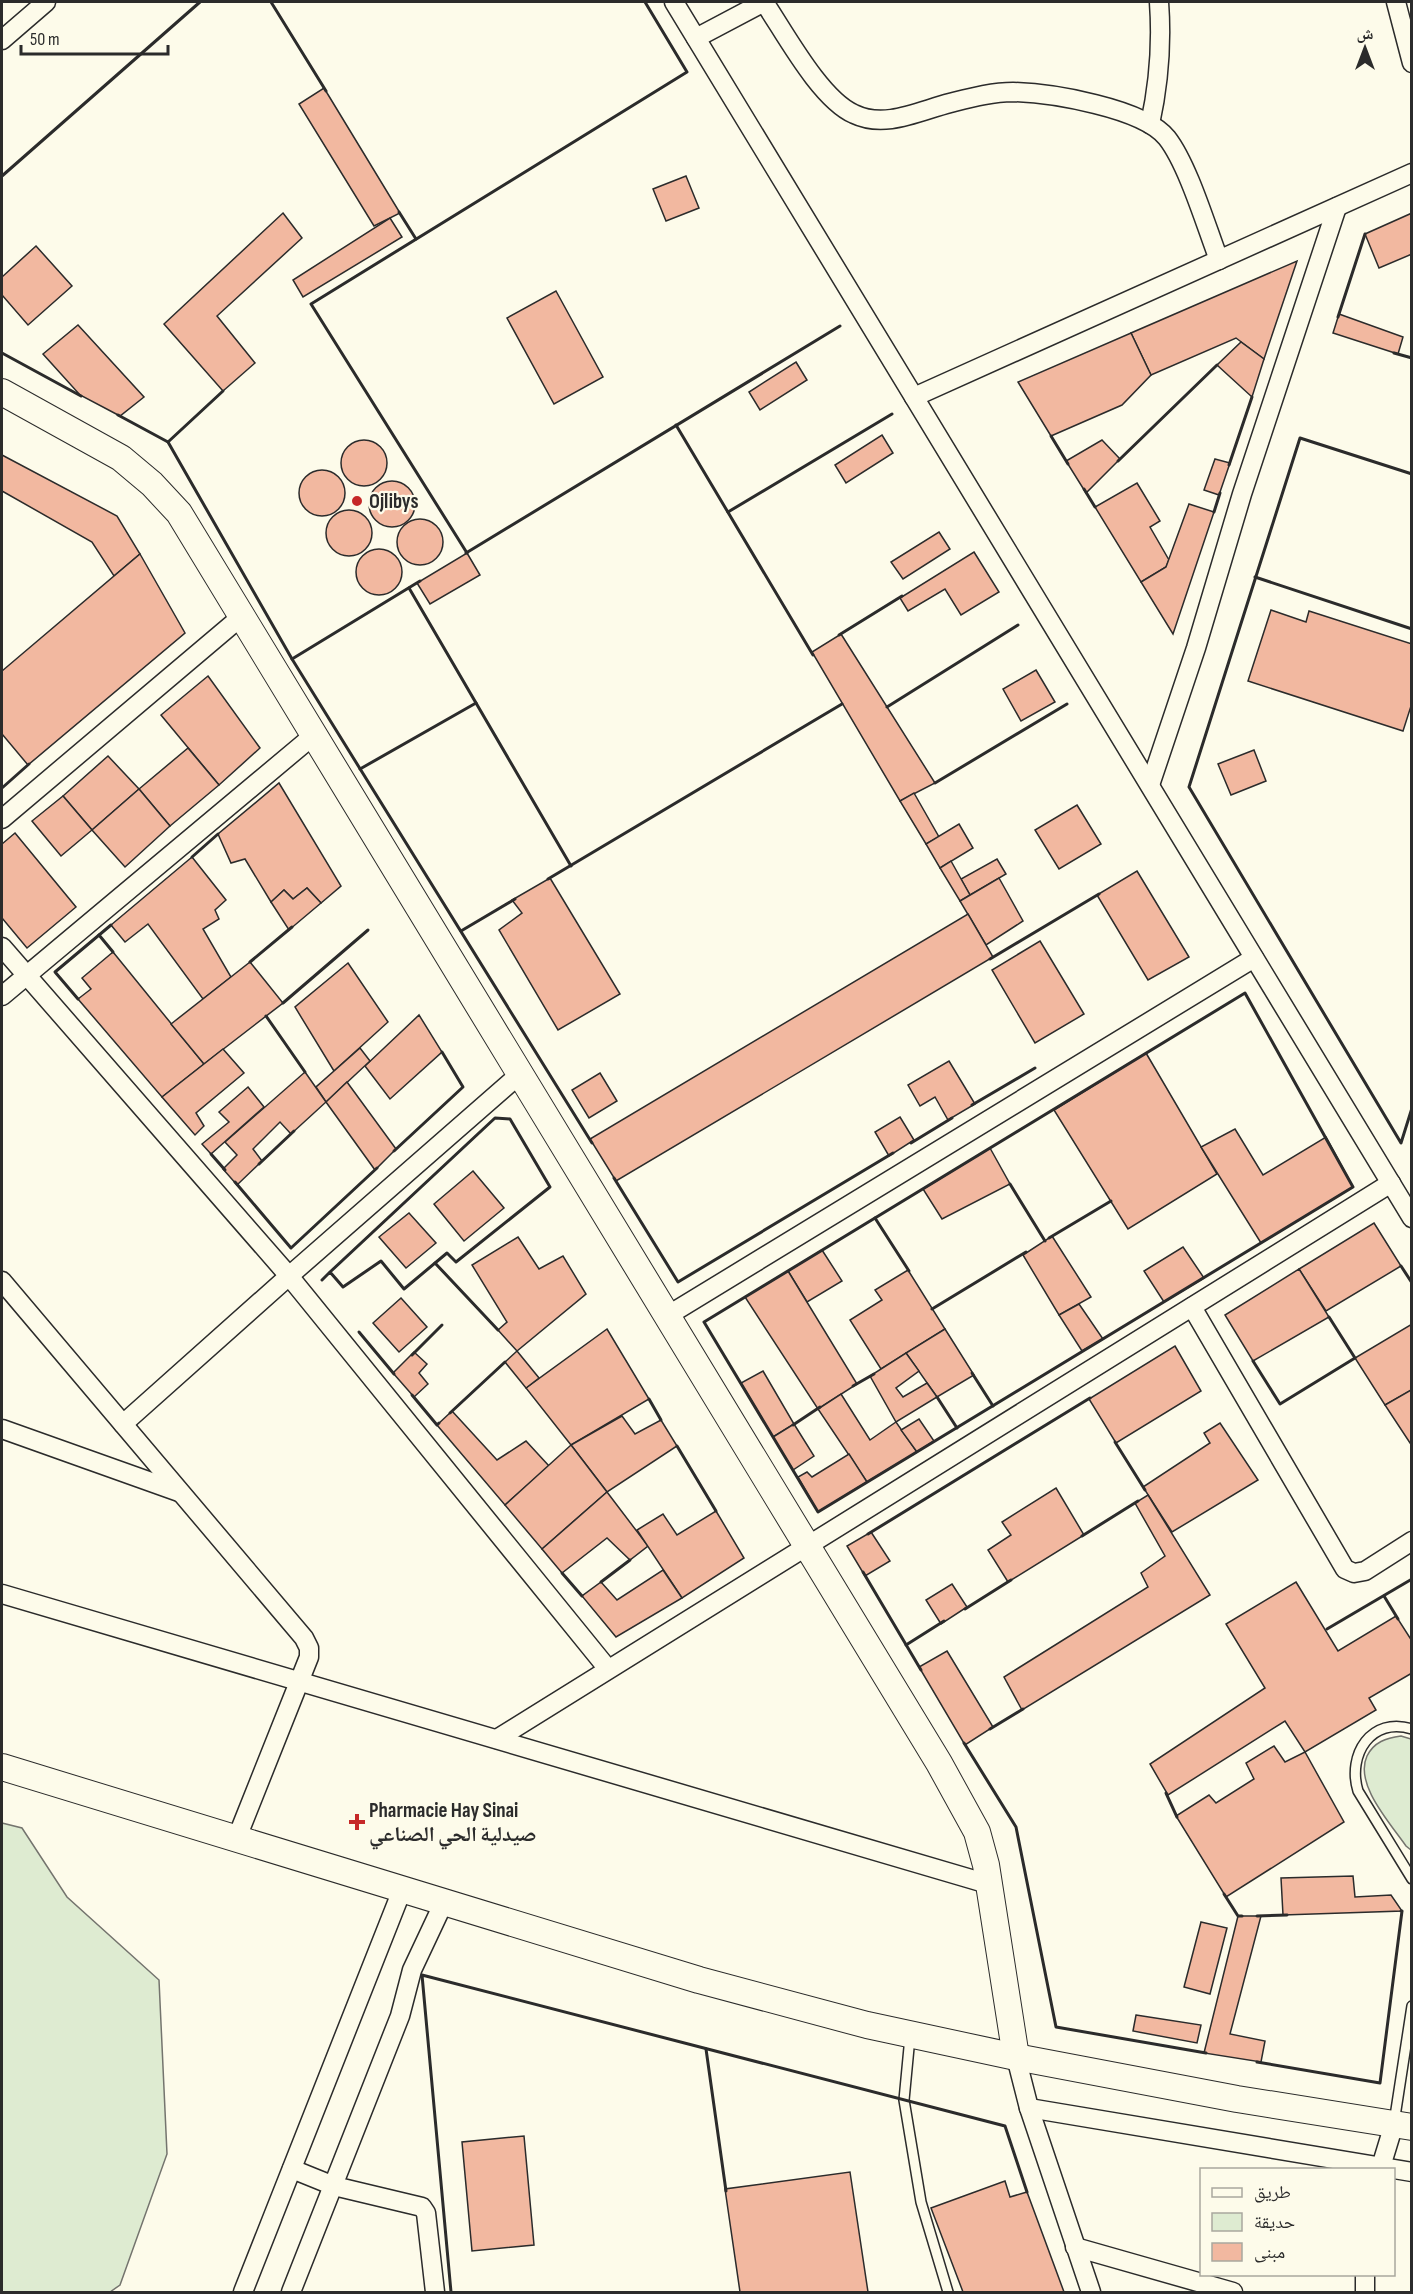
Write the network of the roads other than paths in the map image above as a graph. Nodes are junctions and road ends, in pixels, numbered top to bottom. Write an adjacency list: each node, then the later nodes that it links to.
1 (46, 2): 7 (street)
2 (674, 2): 6 (street)
3 (764, 2): 6 (street); 9 (street)
4 (1159, 2): 9 (street)
5 (1396, 2): 8 (street)
6 (696, 38): 14 (street)
7 (2, 40)
8 (1412, 63)
9 (1150, 124): 12 (street)
10 (1412, 173): 11 (street)
11 (1337, 207): 12 (street); 17 (street)
12 (1219, 260): 14 (street)
13 (2, 392): 15 (street)
14 (914, 397): 17 (street)
15 (242, 616): 16 (street); 18 (street)
16 (314, 735): 21 (street); 23 (street)
17 (1149, 785): 20 (street)
18 (2, 819)
19 (2, 947): 21 (street)
20 (1254, 958): 24 (street); 29 (street)
21 (25, 976): 22 (street); 26 (street)
22 (2, 996)
23 (520, 1074): 26 (street); 29 (street)
24 (1391, 1183): 25 (street); 28 (street)
25 (1412, 1218)
26 (289, 1276): 30 (street); 36 (street)
27 (2, 1281): 30 (street)
28 (1192, 1307): 33 (street); 34 (street)
29 (667, 1316): 34 (street)
30 (123, 1424): 32 (street)
31 (2, 1429): 32 (street)
32 (181, 1492): 37 (street)
33 (1412, 1541)
34 (807, 1546): 36 (street); 43 (street)
35 (2, 1594): 37 (street)
36 (608, 1670): 39 (street)
37 (299, 1682): 39 (street); 41 (street)
38 (1412, 1728): 42 (lane)
39 (497, 1739): 43 (street)
40 (2, 1767): 41 (street)
41 (236, 1840): 44 (street)
42 (1412, 1879)
43 (988, 1884): 48 (street)
44 (402, 1890): 45 (street); 52 (street)
45 (444, 1902): 47 (street); 55 (street)
46 (1412, 2006): 50 (lane)
47 (911, 2035): 48 (street); 61 (lane)
48 (1016, 2057): 49 (street); 50 (street)
49 (1029, 2108): 51 (street); 56 (street)
50 (1403, 2126): 51 (street)
51 (1380, 2168)
52 (292, 2169): 55 (street); 58 (street)
53 (1395, 2170): 54 (street)
54 (1412, 2172)
55 (334, 2186): 59 (street); 60 (street)
56 (1075, 2247): 62 (street); 63 (street)
57 (1365, 2276): 64 (street)
58 (243, 2292)
59 (291, 2292)
60 (435, 2292)
61 (948, 2292)
62 (1091, 2292)
63 (1233, 2292)
64 (1365, 2292)

